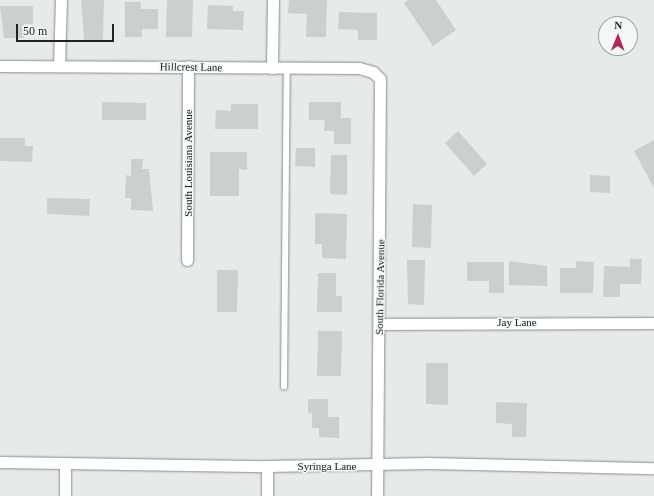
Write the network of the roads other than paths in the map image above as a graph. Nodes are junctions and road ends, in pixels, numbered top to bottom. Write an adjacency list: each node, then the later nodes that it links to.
1 (61, 0): 4 (street)
2 (273, 0): 6 (street)
3 (0, 66): 4 (street, Hillcrest Lane)
4 (59, 66): 5 (street, Hillcrest Lane)
5 (188, 66): 6 (street, Hillcrest Lane); 9 (street, South Louisiana Avenue)
6 (272, 68): 7 (street, Hillcrest Lane)
7 (287, 68): 8 (street, Hillcrest Lane); 12 (lane)
8 (380, 79): 11 (street, South Florida Avenue)
9 (187, 260)
10 (654, 323): 11 (street, Jay Lane)
11 (379, 324): 16 (street, South Florida Avenue)
12 (284, 387)
13 (0, 462): 14 (street, Syringa Lane)
14 (65, 464): 15 (street, Syringa Lane); 18 (street)
15 (267, 466): 16 (street, Syringa Lane); 19 (street)
16 (377, 466): 17 (street, Syringa Lane); 20 (street, South Florida Avenue)
17 (654, 468)
18 (65, 496)
19 (267, 496)
20 (377, 496)

